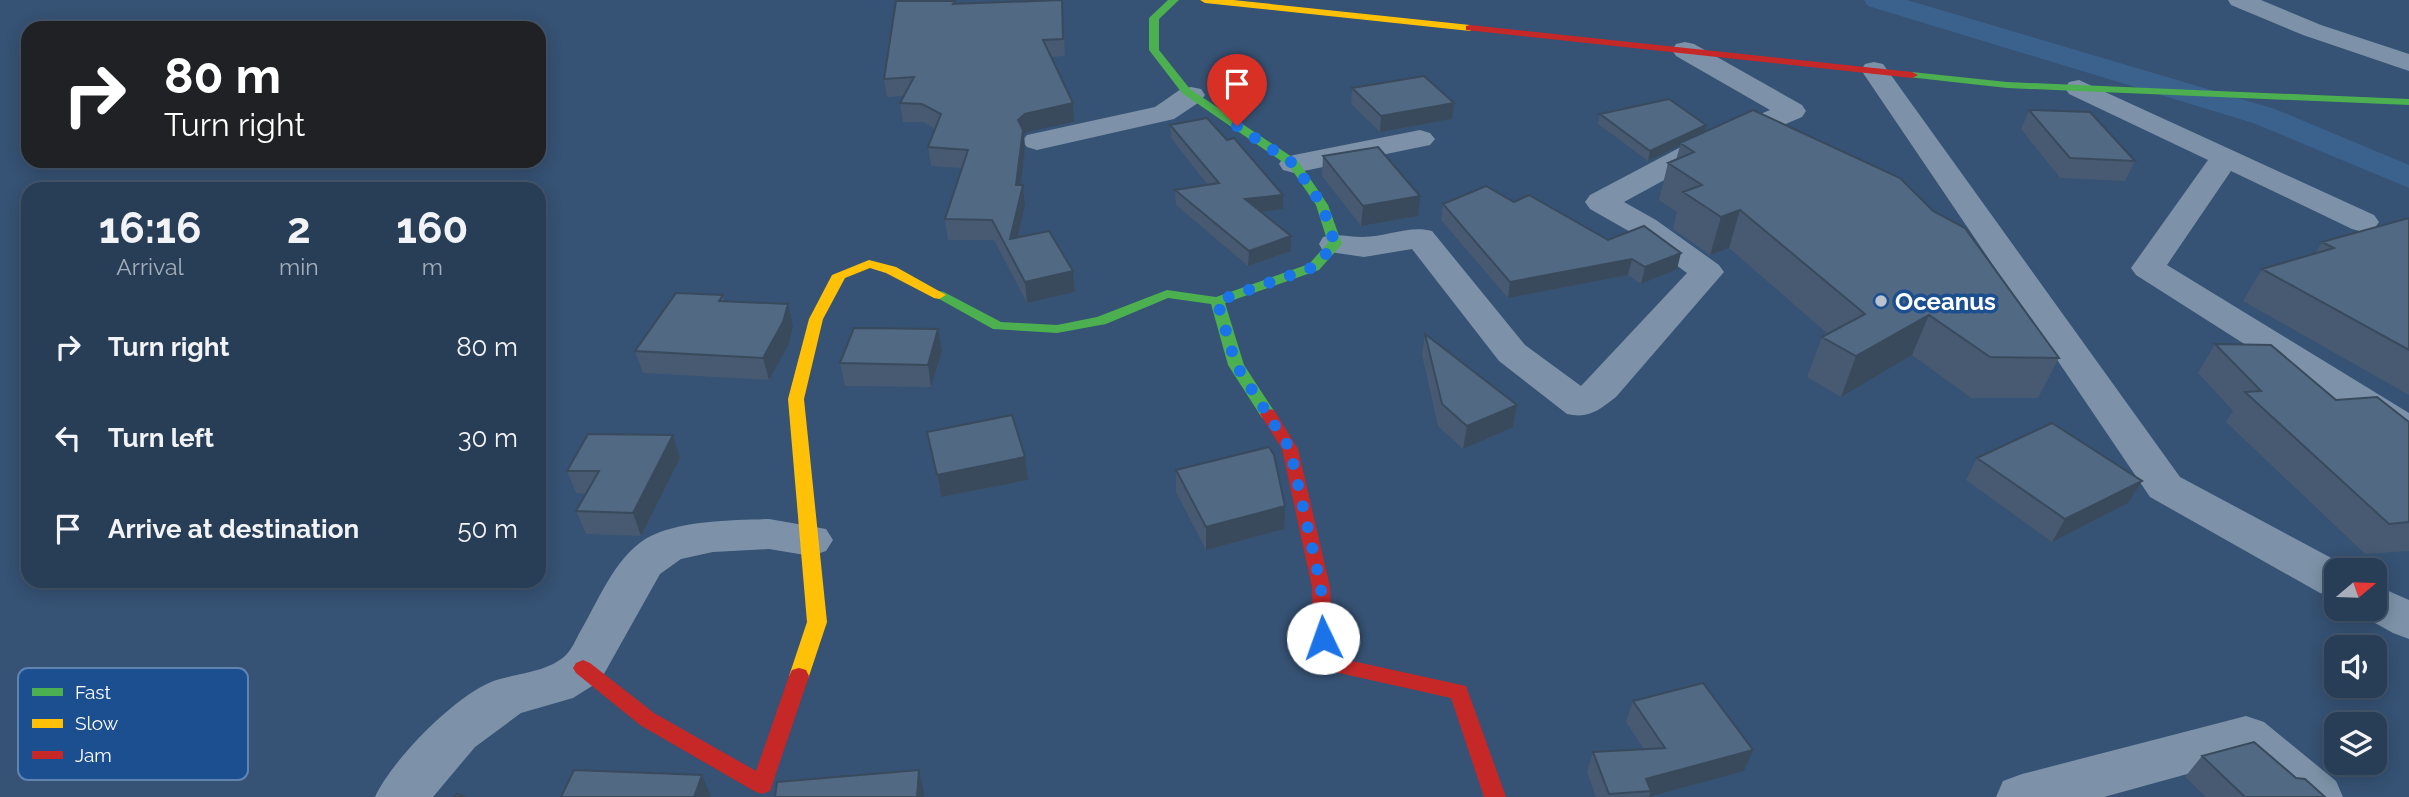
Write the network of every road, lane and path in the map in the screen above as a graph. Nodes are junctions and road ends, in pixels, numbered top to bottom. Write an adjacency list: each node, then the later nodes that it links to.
1 (1174, 0): 8 (street)
2 (1205, 0): 4 (street)
3 (2240, 0): 5 (street)
4 (1685, 50): 6 (street); 15 (street)
5 (2409, 64)
6 (1874, 70): 7 (street); 19 (street)
7 (2084, 88): 9 (street); 12 (street)
8 (1192, 94): 11 (street); 13 (street)
9 (2409, 102)
10 (1420, 139): 13 (street)
11 (1037, 141)
12 (2225, 157): 14 (street); 17 (street)
13 (1294, 164): 15 (street)
14 (2362, 222)
15 (1335, 244): 16 (street)
16 (1217, 301): 18 (street); 25 (street)
17 (2409, 431)
18 (811, 540): 22 (street); 23 (street)
19 (2324, 574)
20 (2387, 609): 21 (street)
21 (2409, 621)
22 (583, 668): 23 (street); 24 (street)
23 (760, 791)
24 (401, 797)
25 (1495, 797)
26 (2022, 797): 27 (street)
27 (2317, 797)

